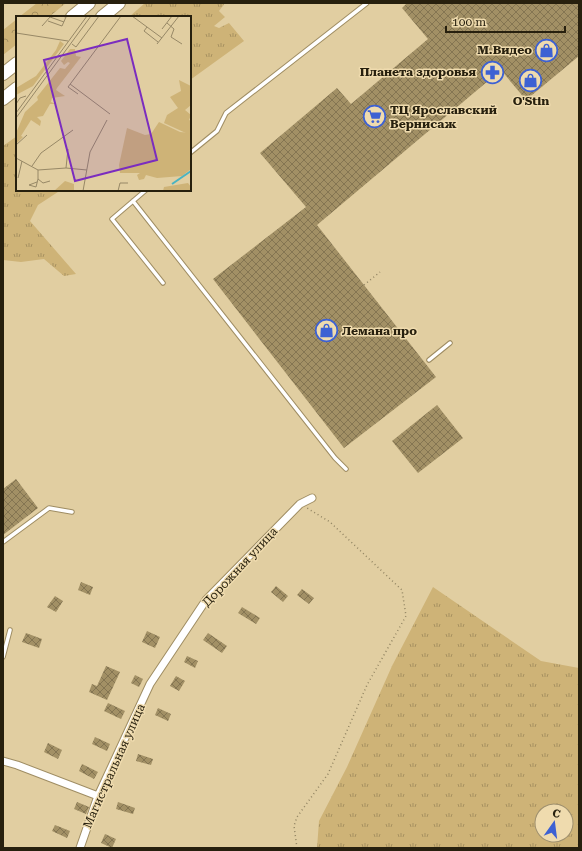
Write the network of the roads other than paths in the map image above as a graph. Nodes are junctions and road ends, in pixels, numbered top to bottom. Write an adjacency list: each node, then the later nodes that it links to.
1 (89, 3): 4 (highway)
2 (119, 3): 5 (highway)
3 (367, 3): 10 (lane)
4 (73, 16)
5 (103, 16)
6 (16, 64): 7 (highway)
7 (3, 74)
8 (16, 89): 9 (highway)
9 (3, 99)
10 (191, 152)
11 (145, 191): 12 (lane)
12 (132, 201): 13 (lane); 16 (lane)
13 (163, 283)
14 (450, 343): 15 (lane)
15 (429, 360)
16 (346, 469)
17 (312, 498): 22 (street, Дорожная улица)
18 (72, 512): 19 (lane)
19 (3, 542)
20 (10, 630): 21 (lane)
21 (3, 657)
22 (150, 684): 24 (street, Магистральная улица)
23 (3, 761): 24 (street)
24 (98, 796): 25 (street, Магистральная улица)
25 (80, 848)

